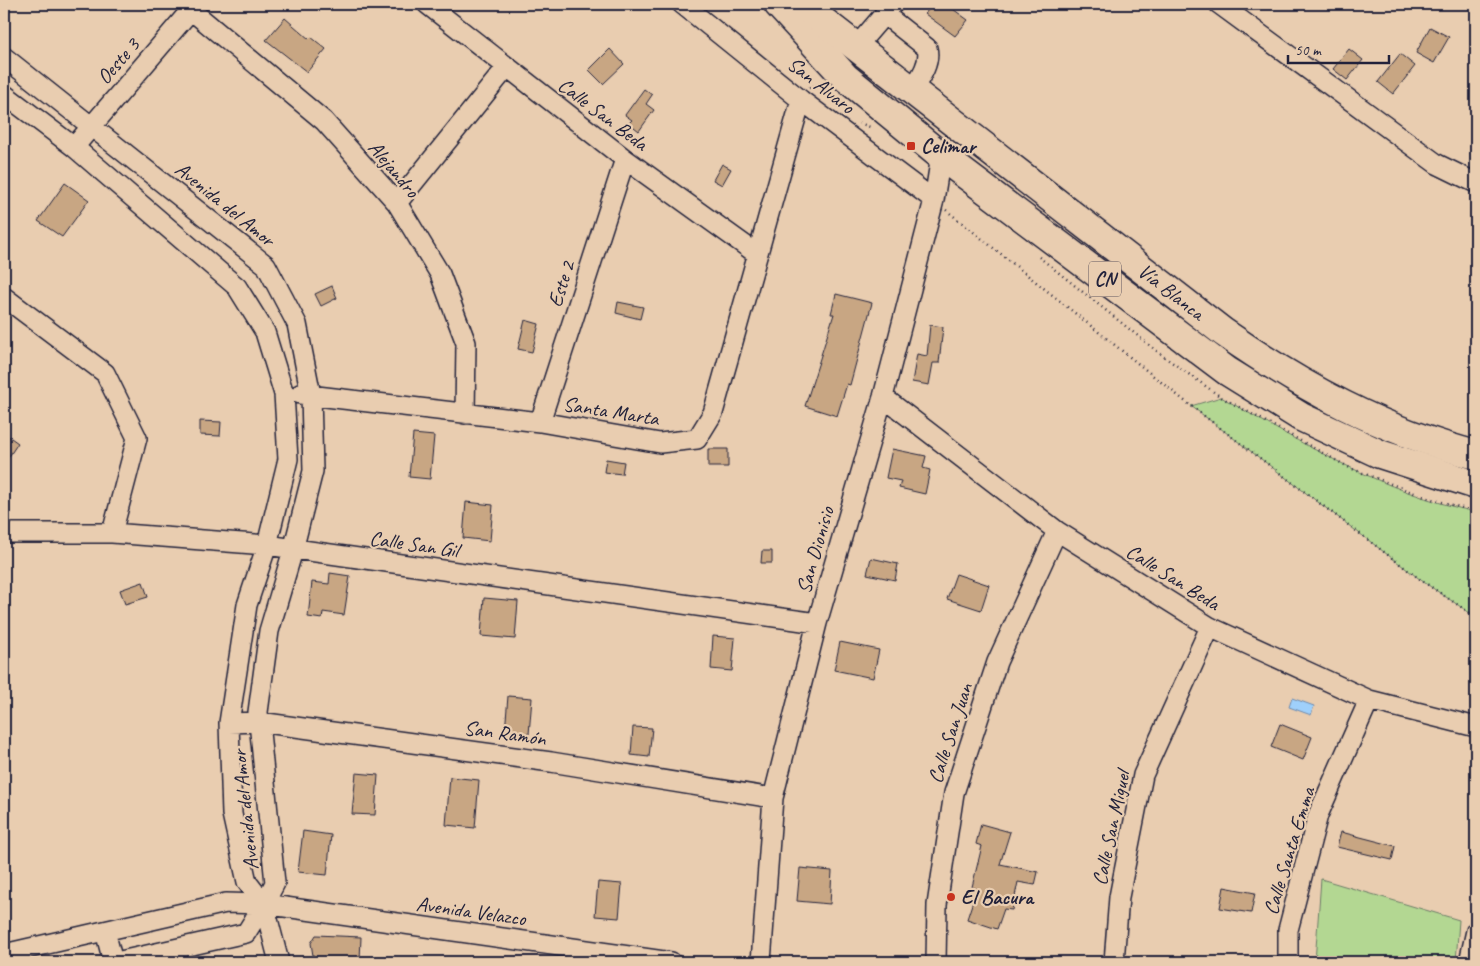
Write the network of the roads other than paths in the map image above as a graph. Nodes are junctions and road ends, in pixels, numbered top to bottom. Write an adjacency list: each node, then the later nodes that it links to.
1 (427, 4): 10 (street, Calle San Beda)
2 (682, 4): 13 (street, San Alvaro)
3 (778, 4): 16 (highway, CN)
4 (801, 4): 8 (highway, Vía Blanca / CN)
5 (1219, 4): 18 (street)
6 (194, 7): 14 (street, Oeste 3); 20 (street, Alejandro)
7 (889, 9): 8 (street); 11 (street)
8 (856, 46): 11 (highway, Vía Blanca / CN)
9 (4, 57): 14 (street, Avenida del Amor)
10 (506, 68): 17 (street, Calle San Beda); 20 (street)
11 (912, 90): 28 (highway, Vía Blanca / CN)
12 (4, 94): 15 (street, Avenida del Amor)
13 (802, 100): 19 (street, San Alvaro); 21 (street, Santa Marta)
14 (92, 126): 15 (street, Oeste 3); 24 (street, Avenida del Amor)
15 (74, 147): 23 (street, Avenida del Amor)
16 (941, 156): 19 (street, San Dionisio); 29 (highway, CN)
17 (625, 160): 21 (street, Calle San Beda); 27 (street, Este 2)
18 (1476, 183)
19 (934, 200): 25 (street, San Dionisio)
20 (397, 203): 26 (street, Alejandro)
21 (757, 254): 27 (street, Santa Marta)
22 (4, 297): 32 (street)
23 (284, 394): 24 (street, Santa Marta); 33 (street, Avenida del Amor)
24 (311, 395): 26 (street, Santa Marta); 34 (street, Avenida del Amor)
25 (883, 397): 30 (street, Calle San Beda); 35 (street, San Dionisio)
26 (465, 414): 27 (street, Santa Marta)
27 (540, 422)
28 (1476, 455)
29 (1476, 485)
30 (1057, 532): 36 (street, Calle San Beda); 50 (street, Calle San Juan)
31 (4, 533): 32 (street, Calle San Gil)
32 (112, 533): 33 (street, Calle San Gil)
33 (267, 546): 34 (street, Calle San Gil); 38 (street, Avenida del Amor)
34 (293, 550): 35 (street, Calle San Gil); 39 (street, Avenida del Amor)
35 (817, 623): 41 (street, San Dionisio)
36 (1210, 627): 37 (street, Calle San Beda); 51 (street, Calle San Miguel)
37 (1369, 700): 40 (street, Calle San Beda); 52 (street, Calle Santa Emma)
38 (229, 722): 39 (street, San Ramón); 42 (street, Avenida del Amor)
39 (259, 722): 41 (street, San Ramón); 42 (street, Avenida del Amor)
40 (1476, 727)
41 (774, 798): 49 (street, San Dionisio)
42 (264, 904): 43 (street, Avenida Velazco); 46 (street); 47 (street); 48 (street, Avenida Velazco)
43 (105, 931): 45 (street, Avenida Velazco); 46 (street)
44 (1476, 931): 53 (street)
45 (4, 954)
46 (114, 962)
47 (279, 962)
48 (671, 962)
49 (761, 962)
50 (936, 962)
51 (1114, 962)
52 (1288, 962)
53 (1469, 962)

